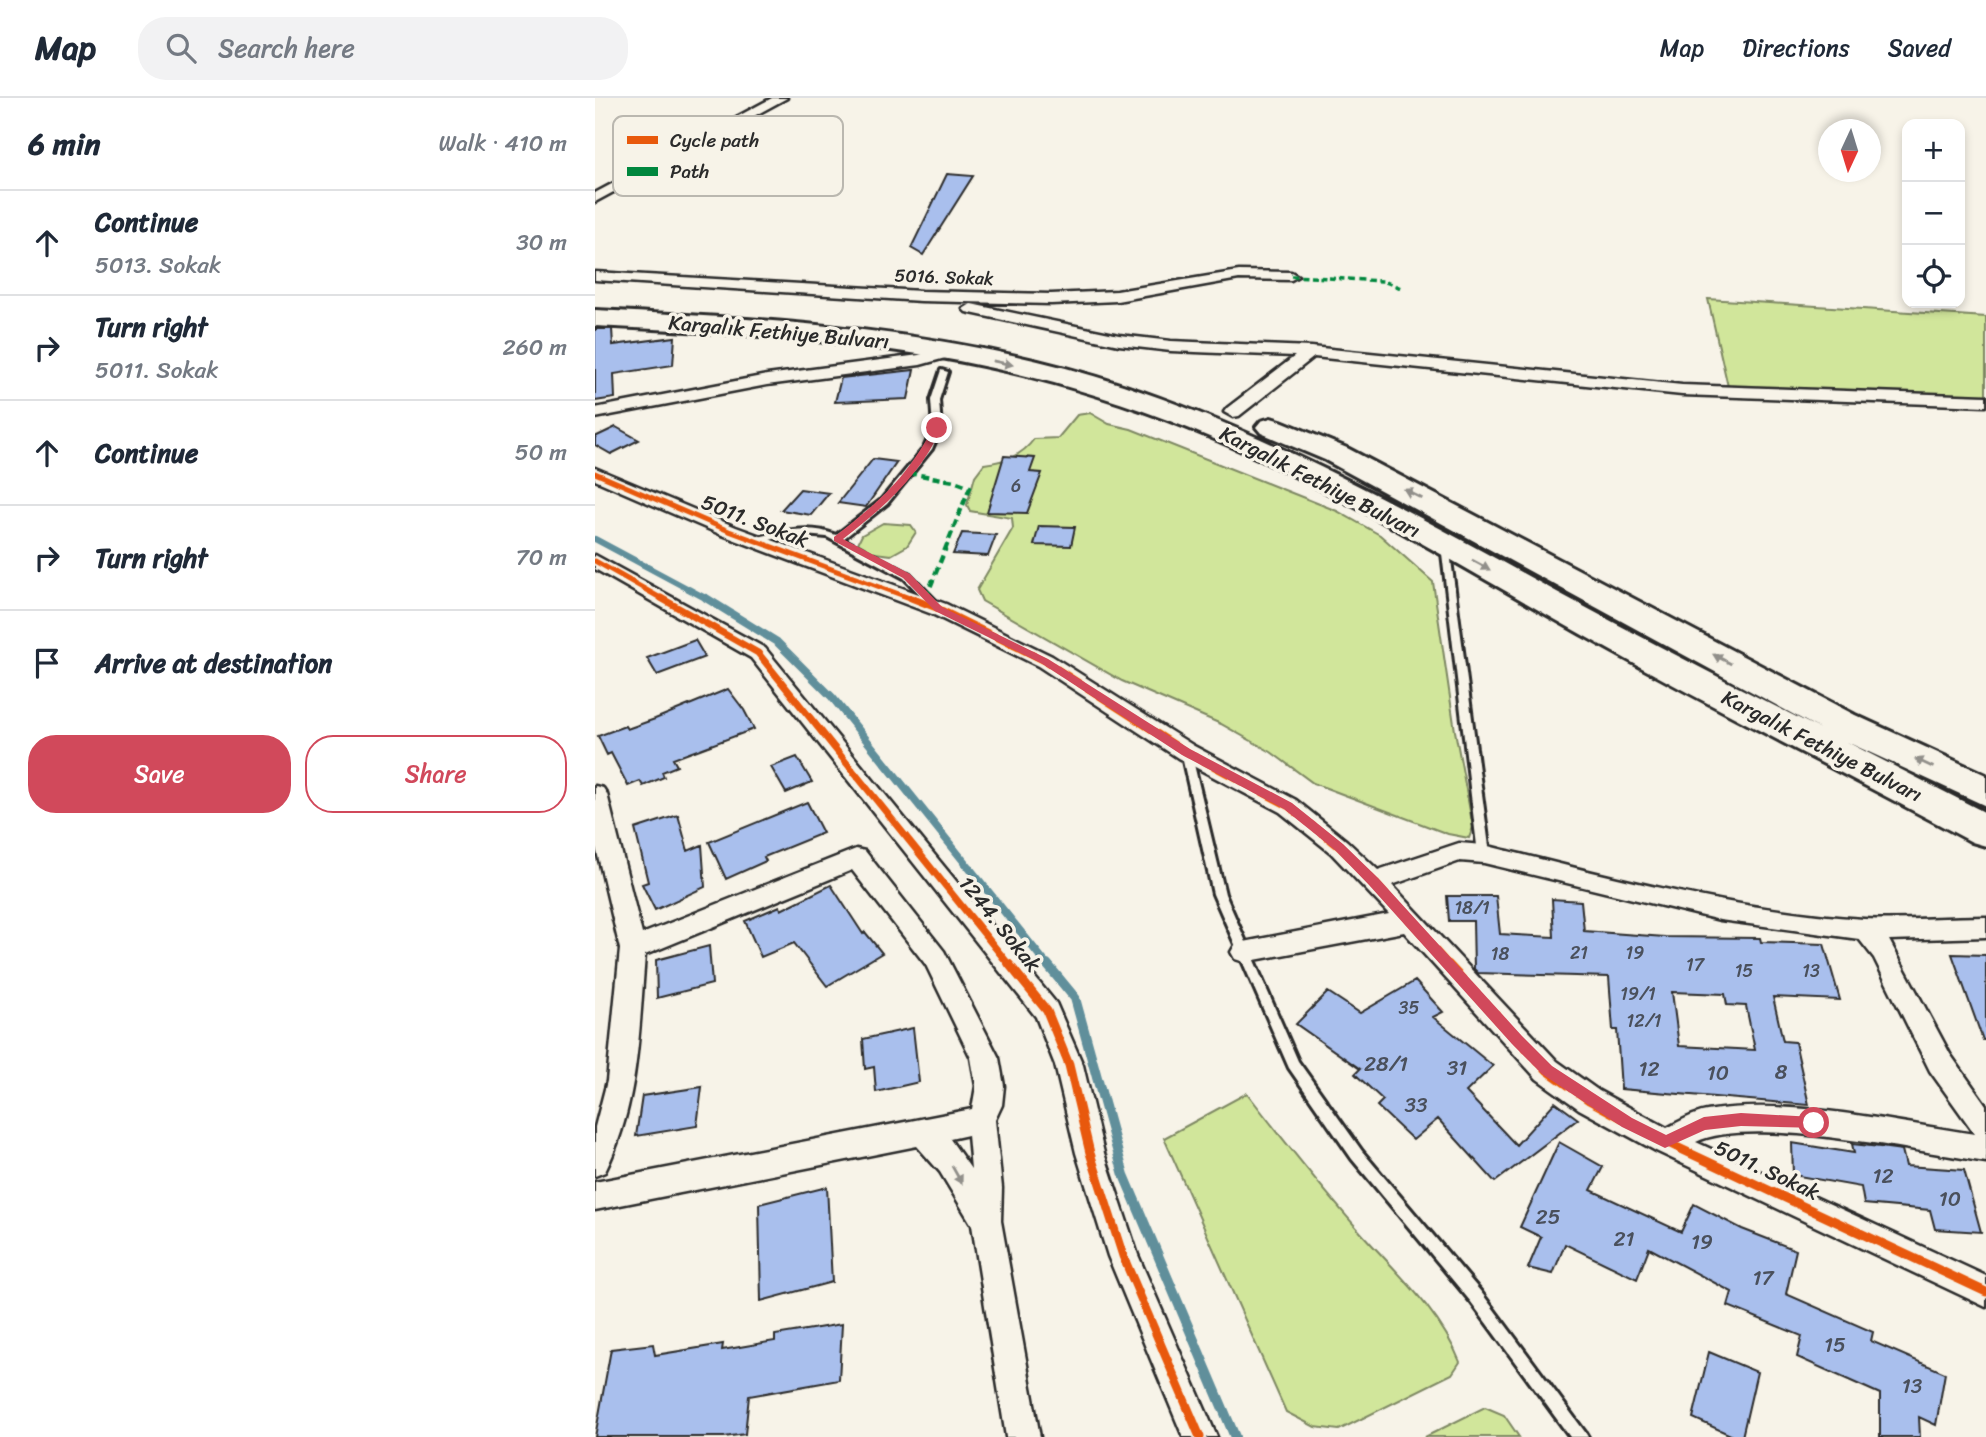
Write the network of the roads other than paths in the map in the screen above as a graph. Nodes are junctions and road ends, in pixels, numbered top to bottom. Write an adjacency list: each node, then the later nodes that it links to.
1 (781, 98): 2 (street)
2 (748, 116)
3 (613, 188): 4 (street)
4 (595, 198)
5 (595, 276): 8 (street, 5016. Sokak)
6 (1290, 276): 8 (street, 5016. Sokak)
7 (595, 295): 13 (highway, Kargalık Fethiye Bulvarı)
8 (907, 295): 10 (street)
9 (595, 317): 11 (highway, Kargalık Fethiye Bulvarı)
10 (1311, 352): 12 (street); 13 (street)
11 (947, 362): 14 (street); 16 (lane); 18 (highway, Kargalık Fethiye Bulvarı, one-way to 18)
12 (1986, 401)
13 (1233, 412): 22 (highway, Kargalık Fethiye Bulvarı, one-way to 13)
14 (595, 413)
15 (595, 473): 17 (street, 5011. Sokak)
16 (837, 539): 17 (lane); 20 (lane)
17 (754, 541): 20 (street, 5011. Sokak)
18 (1445, 545): 24 (highway, Kargalık Fethiye Bulvarı, one-way to 24); 25 (lane)
19 (595, 561): 42 (street, 1244. Sokak)
20 (939, 609): 21 (street, 5011. Sokak)
21 (1186, 752): 26 (street, 5011. Sokak); 31 (lane)
22 (1986, 792)
23 (595, 794): 30 (street)
24 (1986, 831)
25 (1483, 854): 26 (street); 29 (street)
26 (1374, 881): 27 (street, 5011. Sokak)
27 (1408, 921): 31 (street); 35 (street, 5011. Sokak)
28 (1986, 927): 29 (street)
29 (1864, 929): 33 (street)
30 (633, 949): 32 (street); 37 (street)
31 (1244, 952): 43 (lane)
32 (981, 1120): 34 (street); 39 (street)
33 (1986, 1126)
34 (923, 1133): 38 (street); 39 (street, one-way to 39)
35 (1665, 1142): 36 (street); 40 (street, 5011. Sokak)
36 (1986, 1149)
37 (595, 1163)
38 (595, 1196)
39 (986, 1221): 41 (street)
40 (1986, 1292)
41 (1023, 1437)
42 (1200, 1437)
43 (1580, 1437)

